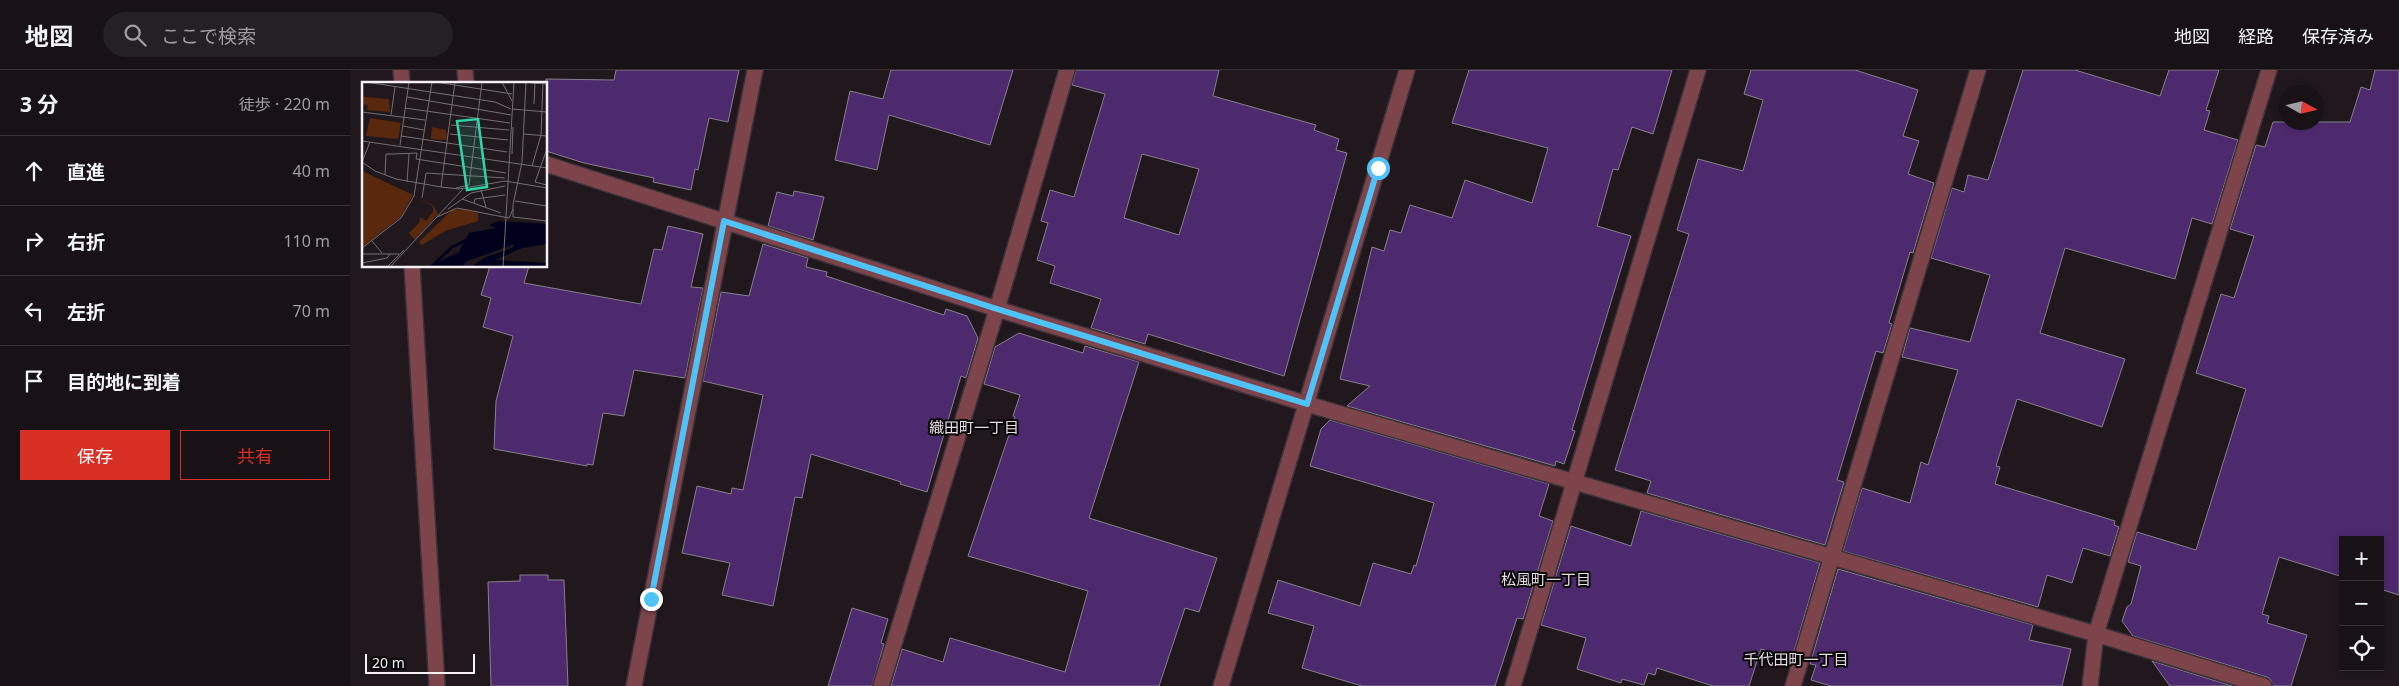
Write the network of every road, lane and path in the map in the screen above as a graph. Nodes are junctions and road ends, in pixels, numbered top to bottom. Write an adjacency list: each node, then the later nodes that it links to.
1 (756, 70): 8 (street)
2 (1067, 70): 10 (street)
3 (1407, 70): 11 (street)
4 (1698, 70): 12 (street)
5 (1978, 70): 13 (street)
6 (2269, 70): 14 (street)
7 (548, 165): 8 (street)
8 (724, 221): 10 (street); 16 (street)
9 (412, 268): 15 (street)
10 (997, 309): 11 (street); 17 (street)
11 (1307, 404): 12 (street); 18 (street)
12 (1574, 480): 13 (street); 19 (street)
13 (1833, 557): 14 (street); 20 (street)
14 (2096, 634): 21 (street); 22 (street)
15 (437, 686)
16 (634, 686)
17 (880, 686)
18 (1221, 686)
19 (1512, 686)
20 (1793, 686)
21 (2090, 686)
22 (2264, 686)

